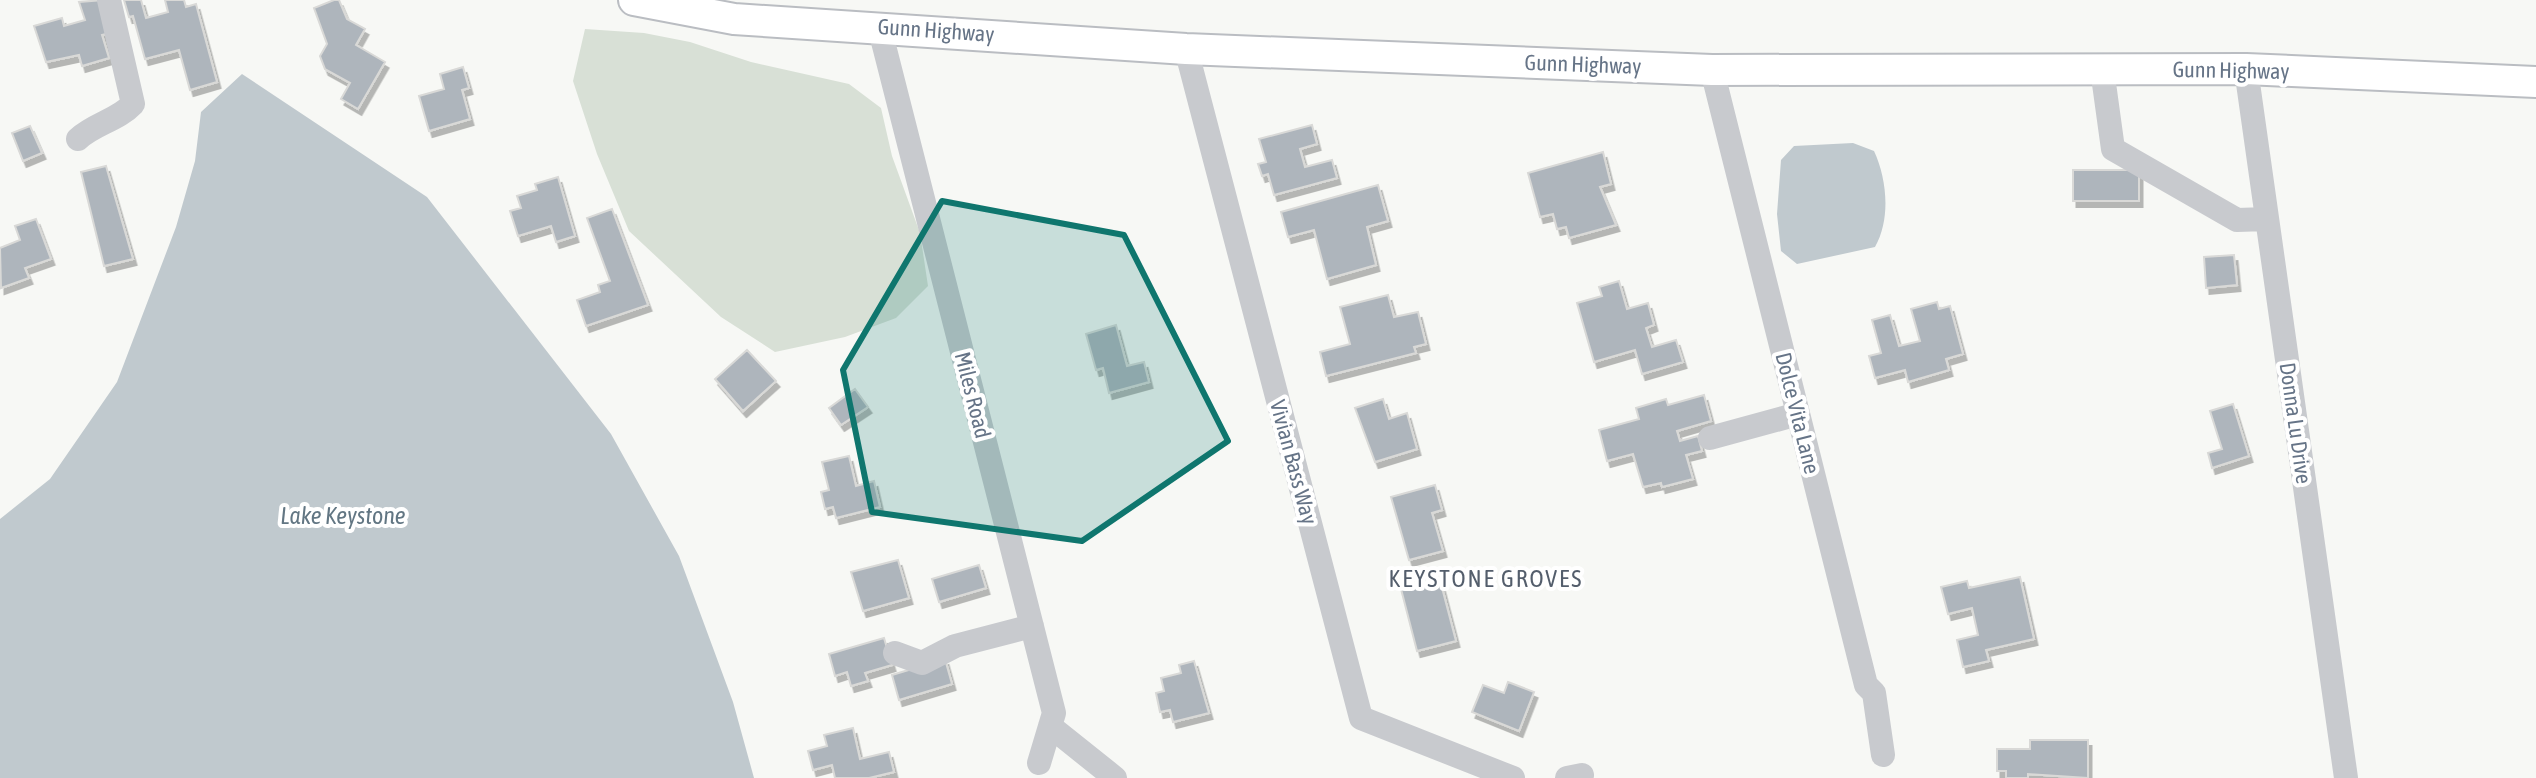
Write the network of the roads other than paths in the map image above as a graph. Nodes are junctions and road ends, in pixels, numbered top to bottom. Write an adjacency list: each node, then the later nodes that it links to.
1 (109, 0): 9 (street)
2 (634, 0): 3 (main road, Gunn Highway)
3 (879, 26): 4 (main road, Gunn Highway); 13 (street, Miles Road)
4 (1186, 49): 7 (main road, Gunn Highway); 19 (street, Vivian Bass Way)
5 (2102, 69): 6 (main road, Gunn Highway); 7 (main road, Gunn Highway); 10 (street)
6 (2246, 69): 8 (main road, Gunn Highway); 10 (street, Donna Lu Drive)
7 (1712, 70): 11 (street, Dolce Vita Lane)
8 (2536, 82)
9 (78, 139)
10 (2267, 219): 20 (street, Donna Lu Drive)
11 (1798, 414): 12 (street); 16 (street, Dolce Vita Lane)
12 (1710, 438)
13 (1032, 626): 14 (street); 15 (street, Miles Road)
14 (895, 653)
15 (1050, 726): 17 (street, Miles Road); 18 (street)
16 (1883, 755)
17 (1039, 763)
18 (1115, 778)
19 (1513, 778)
20 (2346, 778)

